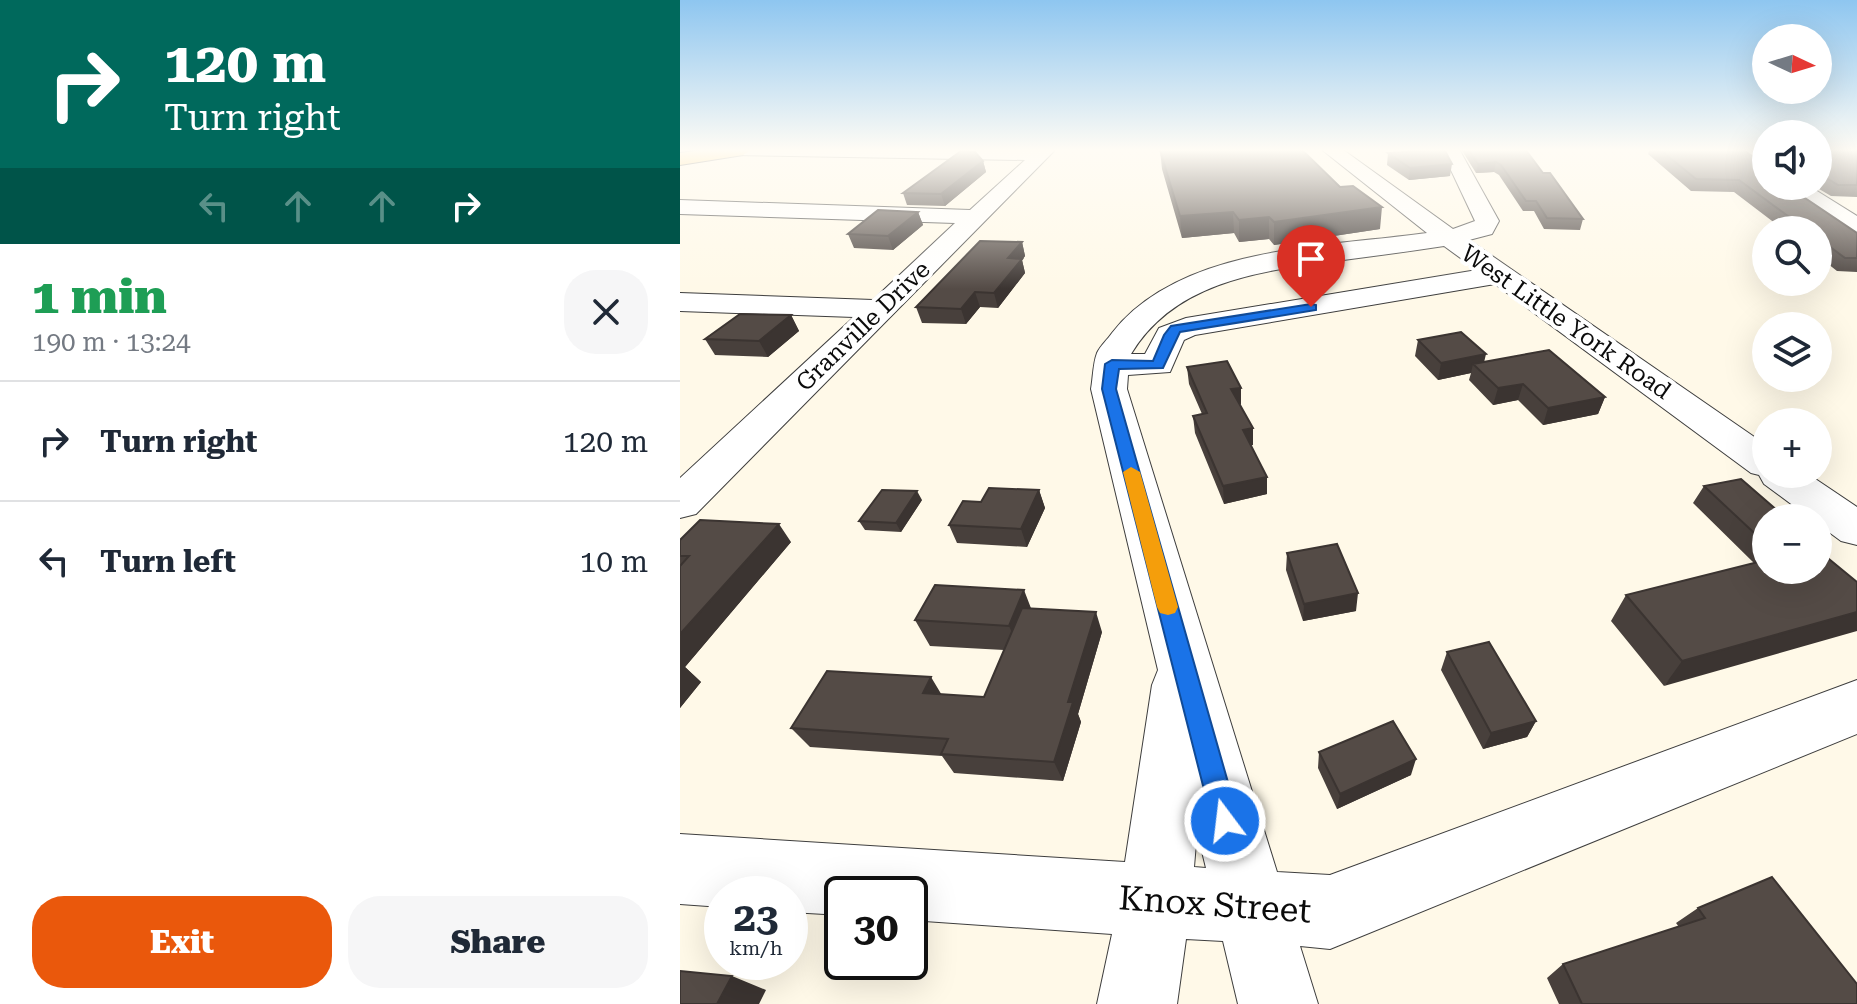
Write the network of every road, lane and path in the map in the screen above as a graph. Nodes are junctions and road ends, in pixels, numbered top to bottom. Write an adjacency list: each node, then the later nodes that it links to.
1 (998, 196): 6 (street, Granville Drive)
2 (1393, 196): 8 (street, West Little York Road)
3 (1472, 196): 8 (street)
4 (1816, 200): 7 (street)
5 (680, 207): 6 (street)
6 (977, 217): 13 (street, Granville Drive)
7 (1857, 227)
8 (1449, 238): 9 (street); 10 (street, West Little York Road)
9 (1300, 258): 11 (street); 14 (street)
10 (1500, 275): 11 (street); 15 (street, West Little York Road)
11 (1333, 300): 14 (street)
12 (680, 302): 13 (street)
13 (880, 309): 16 (street, Granville Drive)
14 (1112, 364): 19 (street)
15 (1752, 454)
16 (689, 484)
17 (1799, 488): 18 (street)
18 (1857, 529)
19 (1183, 662): 22 (street); 23 (street)
20 (1857, 707): 23 (street, Knox Street)
21 (680, 869): 22 (street, Knox Street)
22 (1155, 900): 23 (street, Knox Street); 24 (street)
23 (1249, 907): 25 (street)
24 (1137, 1004)
25 (1278, 1004)

